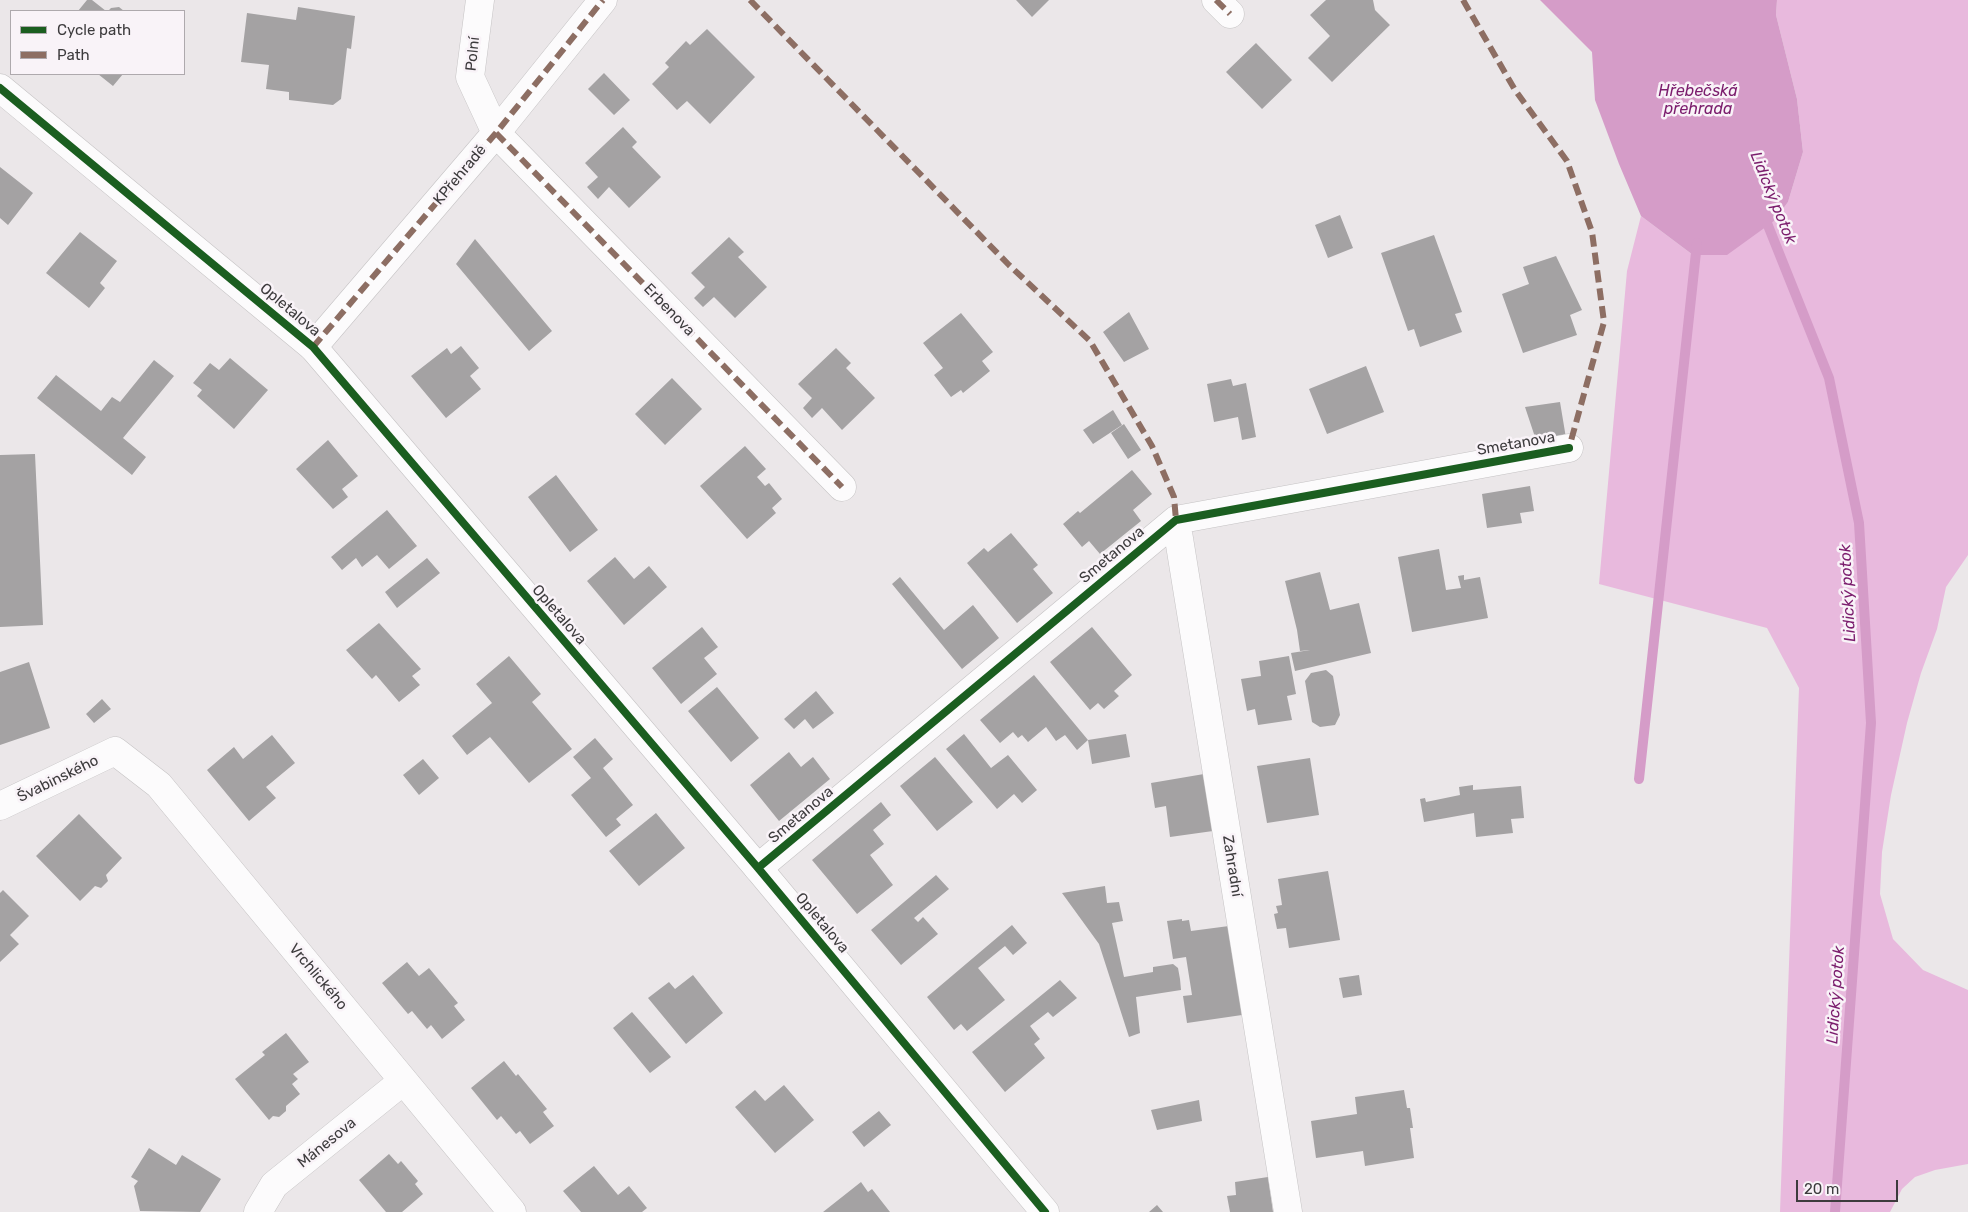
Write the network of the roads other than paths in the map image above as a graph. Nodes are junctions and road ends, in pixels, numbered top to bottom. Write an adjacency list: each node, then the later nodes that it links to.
1 (480, 0): 4 (street, Polní)
2 (603, 0): 4 (street, KPřehradě)
3 (0, 88): 5 (street, Opletalova)
4 (496, 133): 5 (street, KPřehradě); 7 (street, Erbenova)
5 (313, 348): 11 (street, Opletalova)
6 (1569, 448): 8 (street, Smetanova)
7 (842, 487)
8 (1176, 520): 11 (street, Smetanova); 16 (street, Zahradní)
9 (115, 751): 10 (street, Švabinského); 12 (street, Vrchlického)
10 (0, 806)
11 (758, 868): 15 (street, Opletalova)
12 (403, 1081): 13 (street, Mánesova); 14 (street, Vrchlického)
13 (258, 1212)
14 (512, 1212)
15 (1045, 1212)
16 (1288, 1212)

